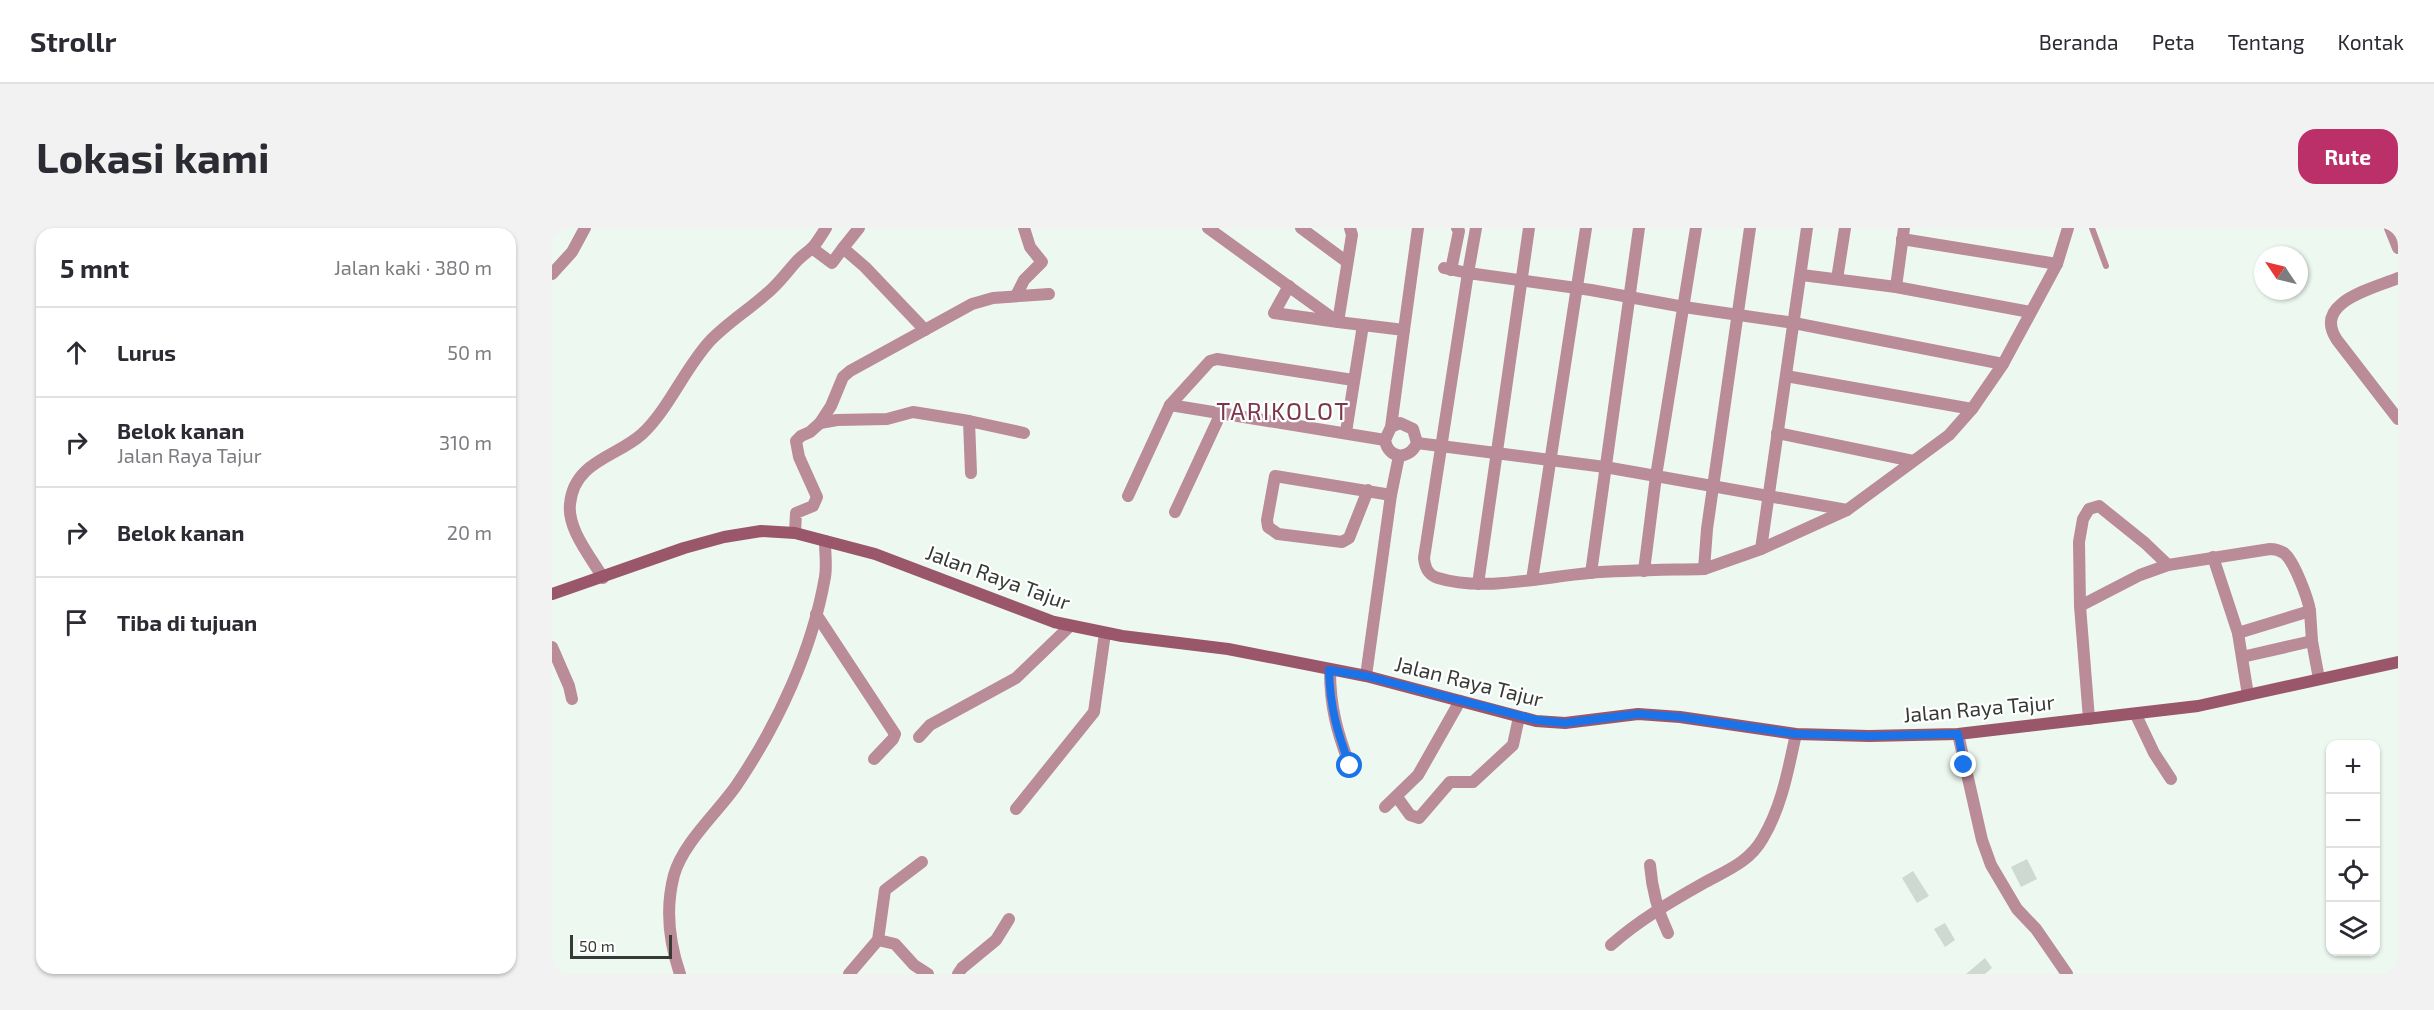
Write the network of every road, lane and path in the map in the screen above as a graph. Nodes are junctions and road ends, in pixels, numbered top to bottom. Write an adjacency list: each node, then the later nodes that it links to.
1 (585, 228): 29 (street)
2 (860, 228): 23 (street)
3 (1024, 228): 38 (street)
4 (1208, 228): 34 (street)
5 (1301, 228): 25 (street)
6 (1350, 228): 25 (street)
7 (1418, 228): 47 (street)
8 (1457, 228): 28 (street)
9 (1476, 228): 28 (street)
10 (1529, 228): 33 (street)
11 (1586, 228): 36 (street)
12 (1639, 228): 39 (street)
13 (1696, 228): 40 (street)
14 (1750, 228): 42 (street)
15 (1807, 228): 30 (street)
16 (1845, 228): 32 (street)
17 (2068, 228): 26 (street)
18 (2092, 228): 27 (lane)
19 (2390, 228): 24 (street)
20 (825, 229): 22 (street)
21 (1903, 233): 26 (street); 35 (street)
22 (812, 248): 23 (street); 86 (street)
23 (843, 248): 46 (street)
24 (2398, 248)
25 (1347, 261): 43 (street)
26 (2057, 264): 41 (street)
27 (2106, 266)
28 (1468, 273): 33 (street); 63 (street)
29 (552, 274)
30 (1802, 275): 32 (street); 44 (street)
31 (2398, 278): 54 (street)
32 (1837, 279): 35 (street)
33 (1522, 282): 36 (street); 64 (street)
34 (1289, 286): 43 (street); 43 (street)
35 (1896, 287): 41 (street)
36 (1576, 289): 39 (street); 66 (street)
37 (1048, 294): 38 (street)
38 (1016, 296): 46 (street)
39 (1631, 297): 40 (street); 68 (street)
40 (1684, 307): 42 (street); 70 (street)
41 (2030, 312): 48 (street)
42 (1737, 316): 44 (street); 71 (street)
43 (1338, 322): 45 (street)
44 (1794, 323): 48 (street); 49 (street)
45 (1363, 325): 47 (street); 50 (street)
46 (925, 330): 56 (street)
47 (1404, 330): 57 (street)
48 (2003, 364): 52 (street)
49 (1786, 376): 52 (street); 60 (street)
50 (1353, 380): 51 (street); 58 (street)
51 (1170, 405): 53 (street); 75 (street)
52 (1972, 409): 67 (street)
53 (1221, 413): 58 (street); 77 (street)
54 (2398, 419)
55 (969, 421): 56 (street); 59 (street); 69 (street)
56 (820, 423): 78 (street)
57 (1391, 427): 61 (street); 62 (street)
58 (1346, 432): 61 (street)
59 (1024, 433)
60 (1777, 433): 67 (street); 73 (street)
61 (1384, 440): 65 (street)
62 (1417, 443): 63 (street); 65 (street)
63 (1441, 447): 64 (street); 88 (street)
64 (1497, 453): 66 (street); 88 (street)
65 (1399, 456): 74 (street)
66 (1549, 461): 68 (street); 87 (street)
67 (1913, 461): 76 (street)
68 (1605, 467): 70 (street); 85 (street)
69 (971, 473)
70 (1656, 476): 71 (street); 84 (street)
71 (1714, 487): 73 (street); 83 (street)
72 (1368, 490): 72 (street); 74 (street)
73 (1768, 494): 76 (street); 80 (street)
74 (1391, 495): 101 (street)
75 (1128, 496)
76 (1847, 510): 80 (street)
77 (1175, 512)
78 (795, 533): 79 (main road, Jalan Raya Tajur); 86 (main road, Jalan Raya Tajur)
79 (825, 541): 92 (street); 93 (main road, Jalan Raya Tajur)
80 (1761, 549): 83 (street)
81 (2213, 557): 82 (street); 91 (street); 95 (street)
82 (2168, 565): 90 (street); 90 (street)
83 (1704, 569): 84 (street)
84 (1644, 571): 85 (street)
85 (1591, 573): 87 (street)
86 (603, 578): 89 (main road, Jalan Raya Tajur)
87 (1532, 580): 88 (street)
88 (1478, 584)
89 (552, 594)
90 (2080, 606): 108 (street)
91 (2310, 611): 95 (street); 96 (street)
92 (816, 614): 112 (street); 125 (street)
93 (1070, 626): 94 (main road, Jalan Raya Tajur); 111 (street)
94 (1105, 633): 100 (main road, Jalan Raya Tajur); 117 (street)
95 (2238, 633): 98 (street)
96 (2312, 641): 98 (street); 102 (street)
97 (552, 647): 104 (street)
98 (2242, 657): 103 (street)
99 (2398, 662): 102 (main road, Jalan Raya Tajur)
100 (1329, 670): 101 (main road, Jalan Raya Tajur); 113 (street)
101 (1366, 676): 105 (main road, Jalan Raya Tajur)
102 (2319, 679): 103 (main road, Jalan Raya Tajur)
103 (2248, 695): 106 (main road, Jalan Raya Tajur)
104 (572, 699)
105 (1460, 701): 107 (main road, Jalan Raya Tajur); 115 (street)
106 (2136, 715): 108 (main road, Jalan Raya Tajur); 114 (street)
107 (1519, 717): 109 (main road, Jalan Raya Tajur); 115 (street)
108 (2089, 719): 110 (main road, Jalan Raya Tajur)
109 (1796, 734): 110 (main road, Jalan Raya Tajur); 120 (street)
110 (1958, 734): 129 (street)
111 (920, 736)
112 (874, 759)
113 (1350, 766)
114 (2171, 779)
115 (1397, 796): 116 (street)
116 (1385, 807)
117 (1016, 810)
118 (922, 862): 123 (street)
119 (1650, 865): 120 (street)
120 (1657, 911): 122 (street); 124 (street)
121 (1009, 919): 128 (street)
122 (1668, 933)
123 (878, 940): 126 (street); 127 (street)
124 (1611, 945)
125 (680, 974)
126 (849, 974)
127 (928, 974)
128 (958, 974)
129 (2067, 974)

